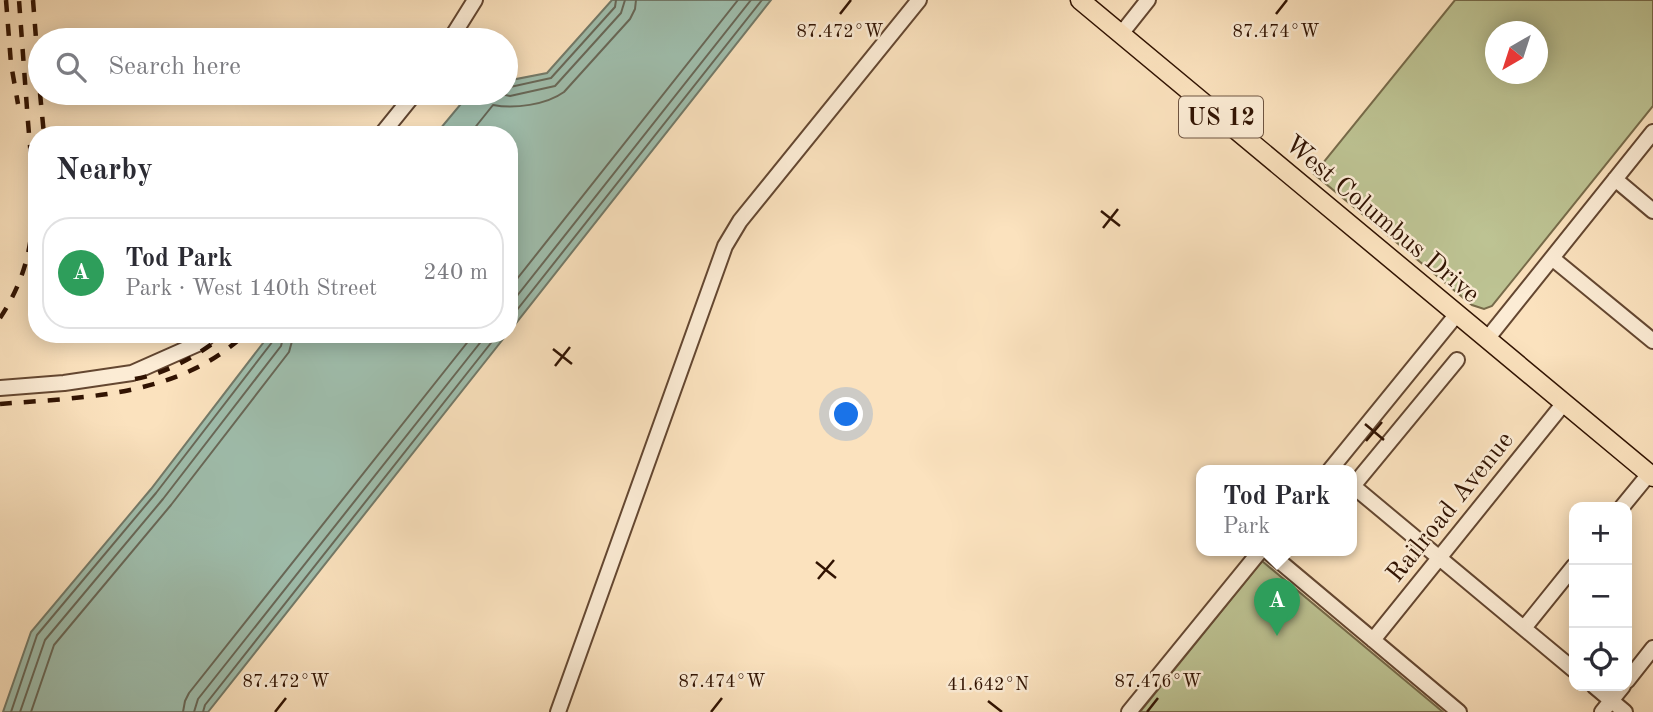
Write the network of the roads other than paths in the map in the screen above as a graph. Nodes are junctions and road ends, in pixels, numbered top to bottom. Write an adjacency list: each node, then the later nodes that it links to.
1 (475, 0): 5 (street)
2 (919, 0): 36 (street)
3 (1080, 0): 6 (main road, West Columbus Drive / US 12)
4 (1148, 0): 6 (street)
5 (458, 28)
6 (1121, 34): 13 (main road, West Columbus Drive / US 12)
7 (405, 105): 8 (street)
8 (388, 126)
9 (1653, 132): 10 (street)
10 (1615, 180): 11 (street); 12 (street)
11 (1653, 211)
12 (1552, 258): 14 (street); 15 (street)
13 (1457, 314): 14 (main road, West Columbus Drive / US 12); 20 (street)
14 (1487, 339): 19 (main road, West Columbus Drive / US 12)
15 (1653, 341)
16 (200, 343): 18 (street)
17 (1457, 360): 22 (street)
18 (0, 388)
19 (1564, 403): 21 (main road, West Columbus Drive / US 12); 27 (street, Railroad Avenue)
20 (1334, 465)
21 (1651, 476): 24 (street)
22 (1357, 481)
23 (1357, 489): 27 (street)
24 (1627, 502)
25 (1258, 556): 37 (street)
26 (1270, 556): 30 (street)
27 (1439, 557): 29 (street); 30 (street, Railroad Avenue)
28 (1569, 572): 29 (street)
29 (1524, 628): 32 (street)
30 (1373, 640): 38 (street)
31 (1653, 648): 33 (street)
32 (1569, 666)
33 (1632, 675)
34 (1619, 691): 35 (street)
35 (1606, 706): 39 (street)
36 (558, 712)
37 (1129, 712)
38 (1459, 712)
39 (1625, 712)

